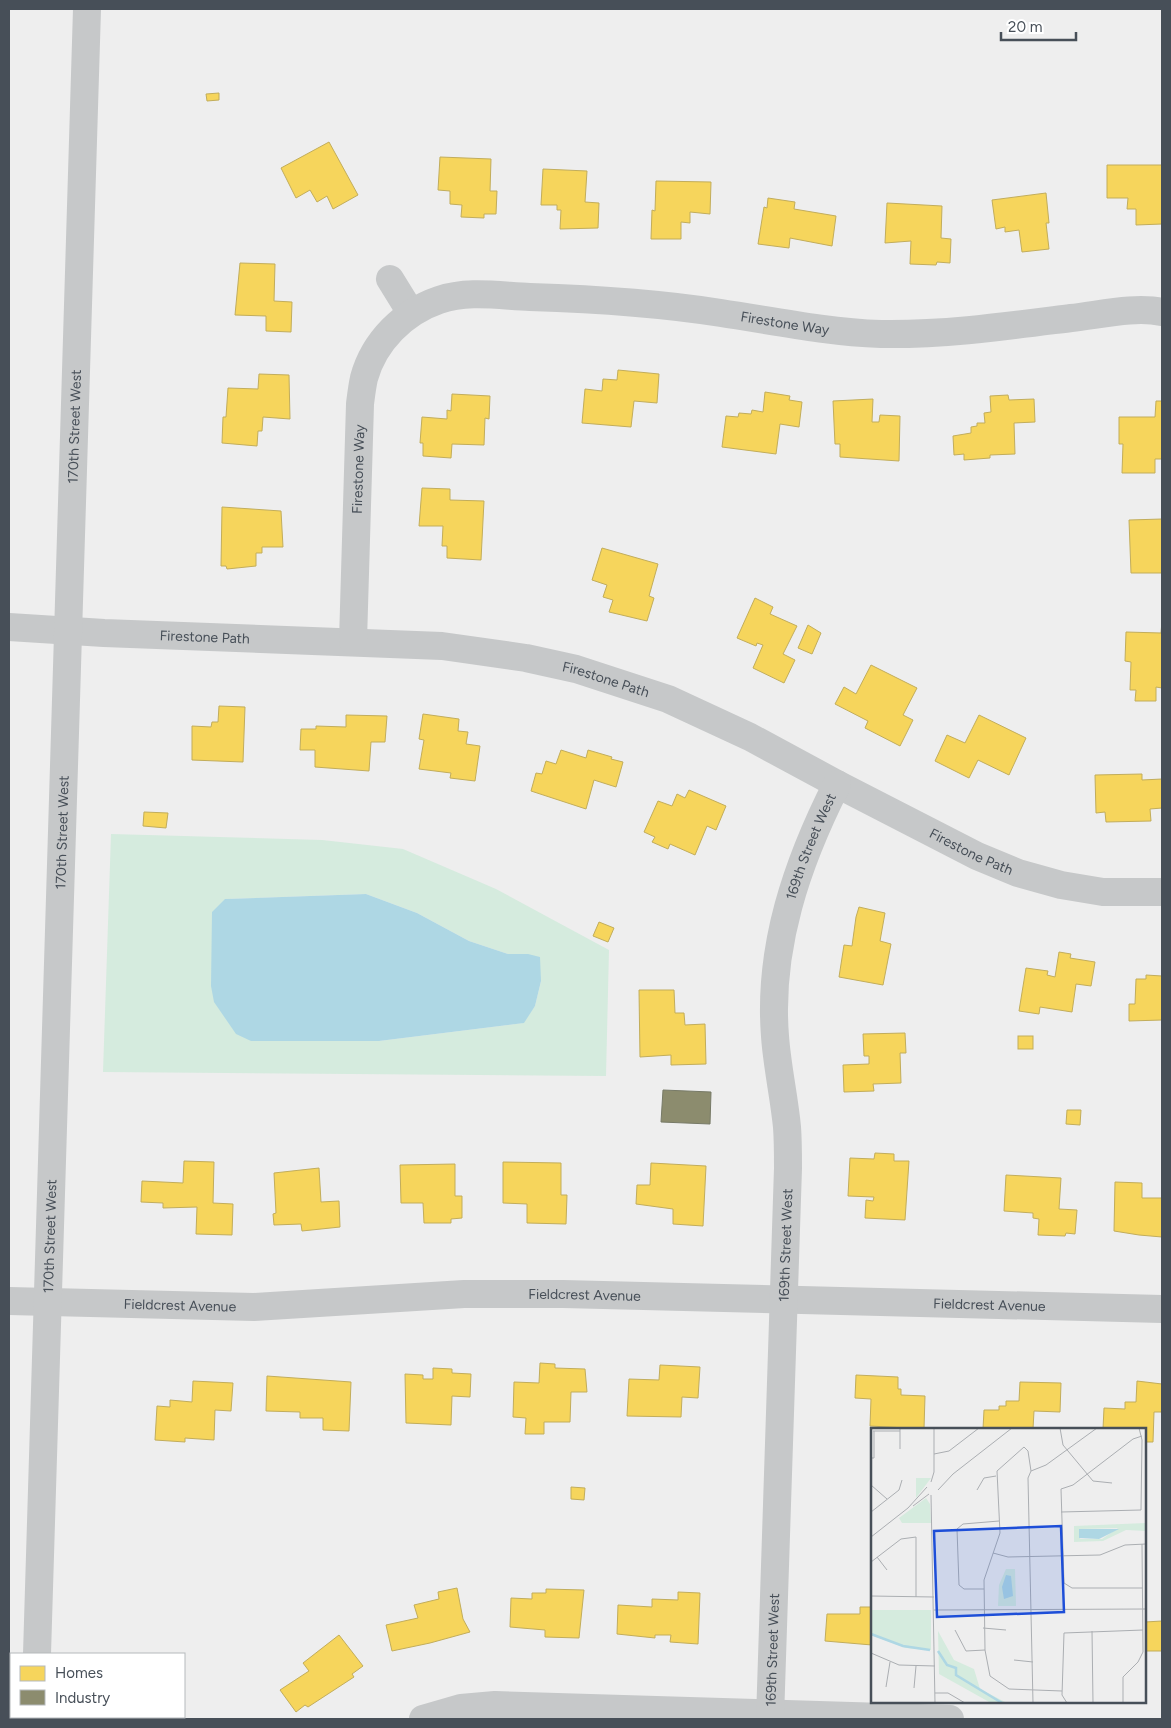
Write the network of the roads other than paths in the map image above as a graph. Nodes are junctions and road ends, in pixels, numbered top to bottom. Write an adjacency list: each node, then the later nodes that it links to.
1 (87, 9): 6 (street, 170th Street West)
2 (390, 280): 4 (street)
3 (1162, 312): 4 (street, Firestone Way)
4 (411, 313): 7 (street, Firestone Way)
5 (9, 627): 6 (street, Firestone Path)
6 (68, 630): 7 (street, Firestone Path); 12 (street, 170th Street West)
7 (353, 642): 8 (street, Firestone Path)
8 (837, 784): 9 (street, Firestone Path); 10 (street, 169th Street West)
9 (1162, 892)
10 (783, 1298): 12 (street, Fieldcrest Avenue); 13 (street, Fieldcrest Avenue); 15 (street, 169th Street West)
11 (9, 1301): 12 (street, Fieldcrest Avenue)
12 (48, 1303): 14 (street, 170th Street West)
13 (1162, 1309)
14 (37, 1653)
15 (770, 1717): 16 (street); 17 (street)
16 (423, 1719)
17 (950, 1719)

